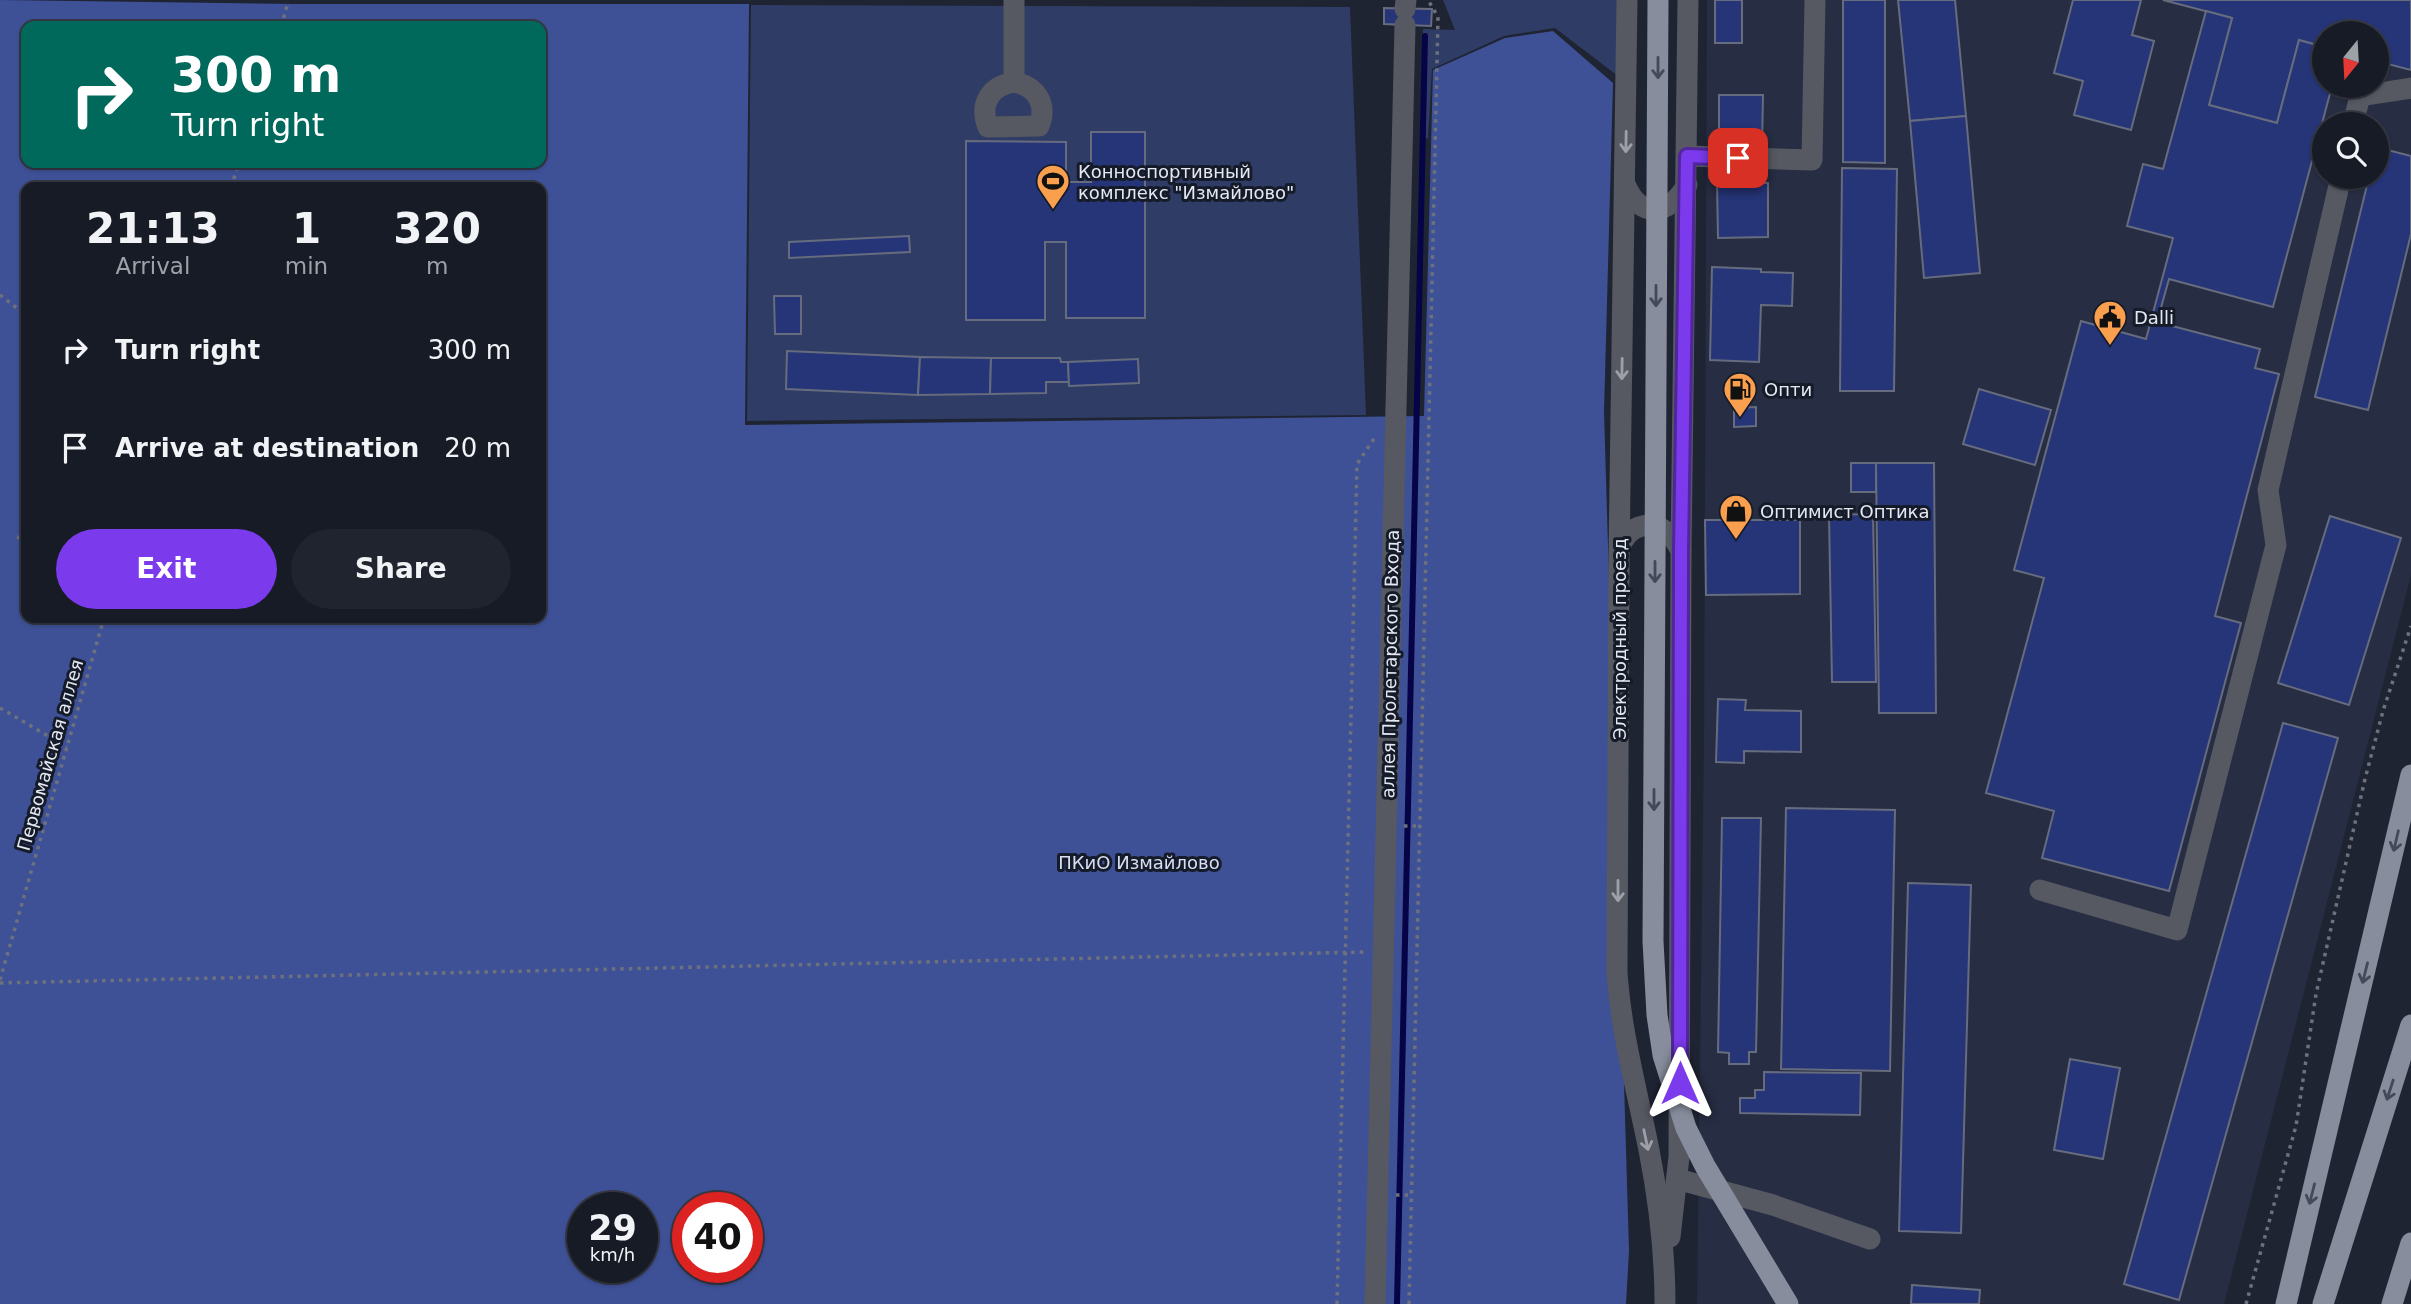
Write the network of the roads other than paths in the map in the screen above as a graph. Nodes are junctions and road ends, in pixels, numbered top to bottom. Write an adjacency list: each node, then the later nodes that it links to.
1 (1014, 0): 7 (street)
2 (1627, 0): 11 (street, Электродный проезд, one-way to 11)
3 (1658, 0): 25 (main road, one-way to 25)
4 (1688, 0): 10 (street, Электродный проезд)
5 (1815, 0): 10 (street)
6 (1405, 11): 23 (street, аллея Пролетарского Входа)
7 (1014, 82)
8 (2411, 88): 9 (street)
9 (2356, 112)
10 (1687, 156): 12 (street, Электродный проезд)
11 (1625, 184): 12 (street); 15 (street, Электродный проезд, one-way to 15)
12 (1687, 185): 14 (street, Электродный проезд)
13 (2338, 189): 17 (street)
14 (1681, 551): 15 (street); 19 (street, Электродный проезд)
15 (1619, 555): 22 (street, Электродный проезд, one-way to 22)
16 (2411, 775): 26 (main road, one-way to 26)
17 (2040, 890)
18 (2411, 1025): 27 (main road, one-way to 27)
19 (1677, 1179): 20 (street); 22 (street, Электродный проезд)
20 (1870, 1238)
21 (2411, 1243): 28 (main road)
22 (1665, 1274): 24 (street, Электродный проезд)
23 (1375, 1304)
24 (1665, 1304)
25 (1788, 1304)
26 (2286, 1304)
27 (2323, 1304)
28 (2392, 1304)

